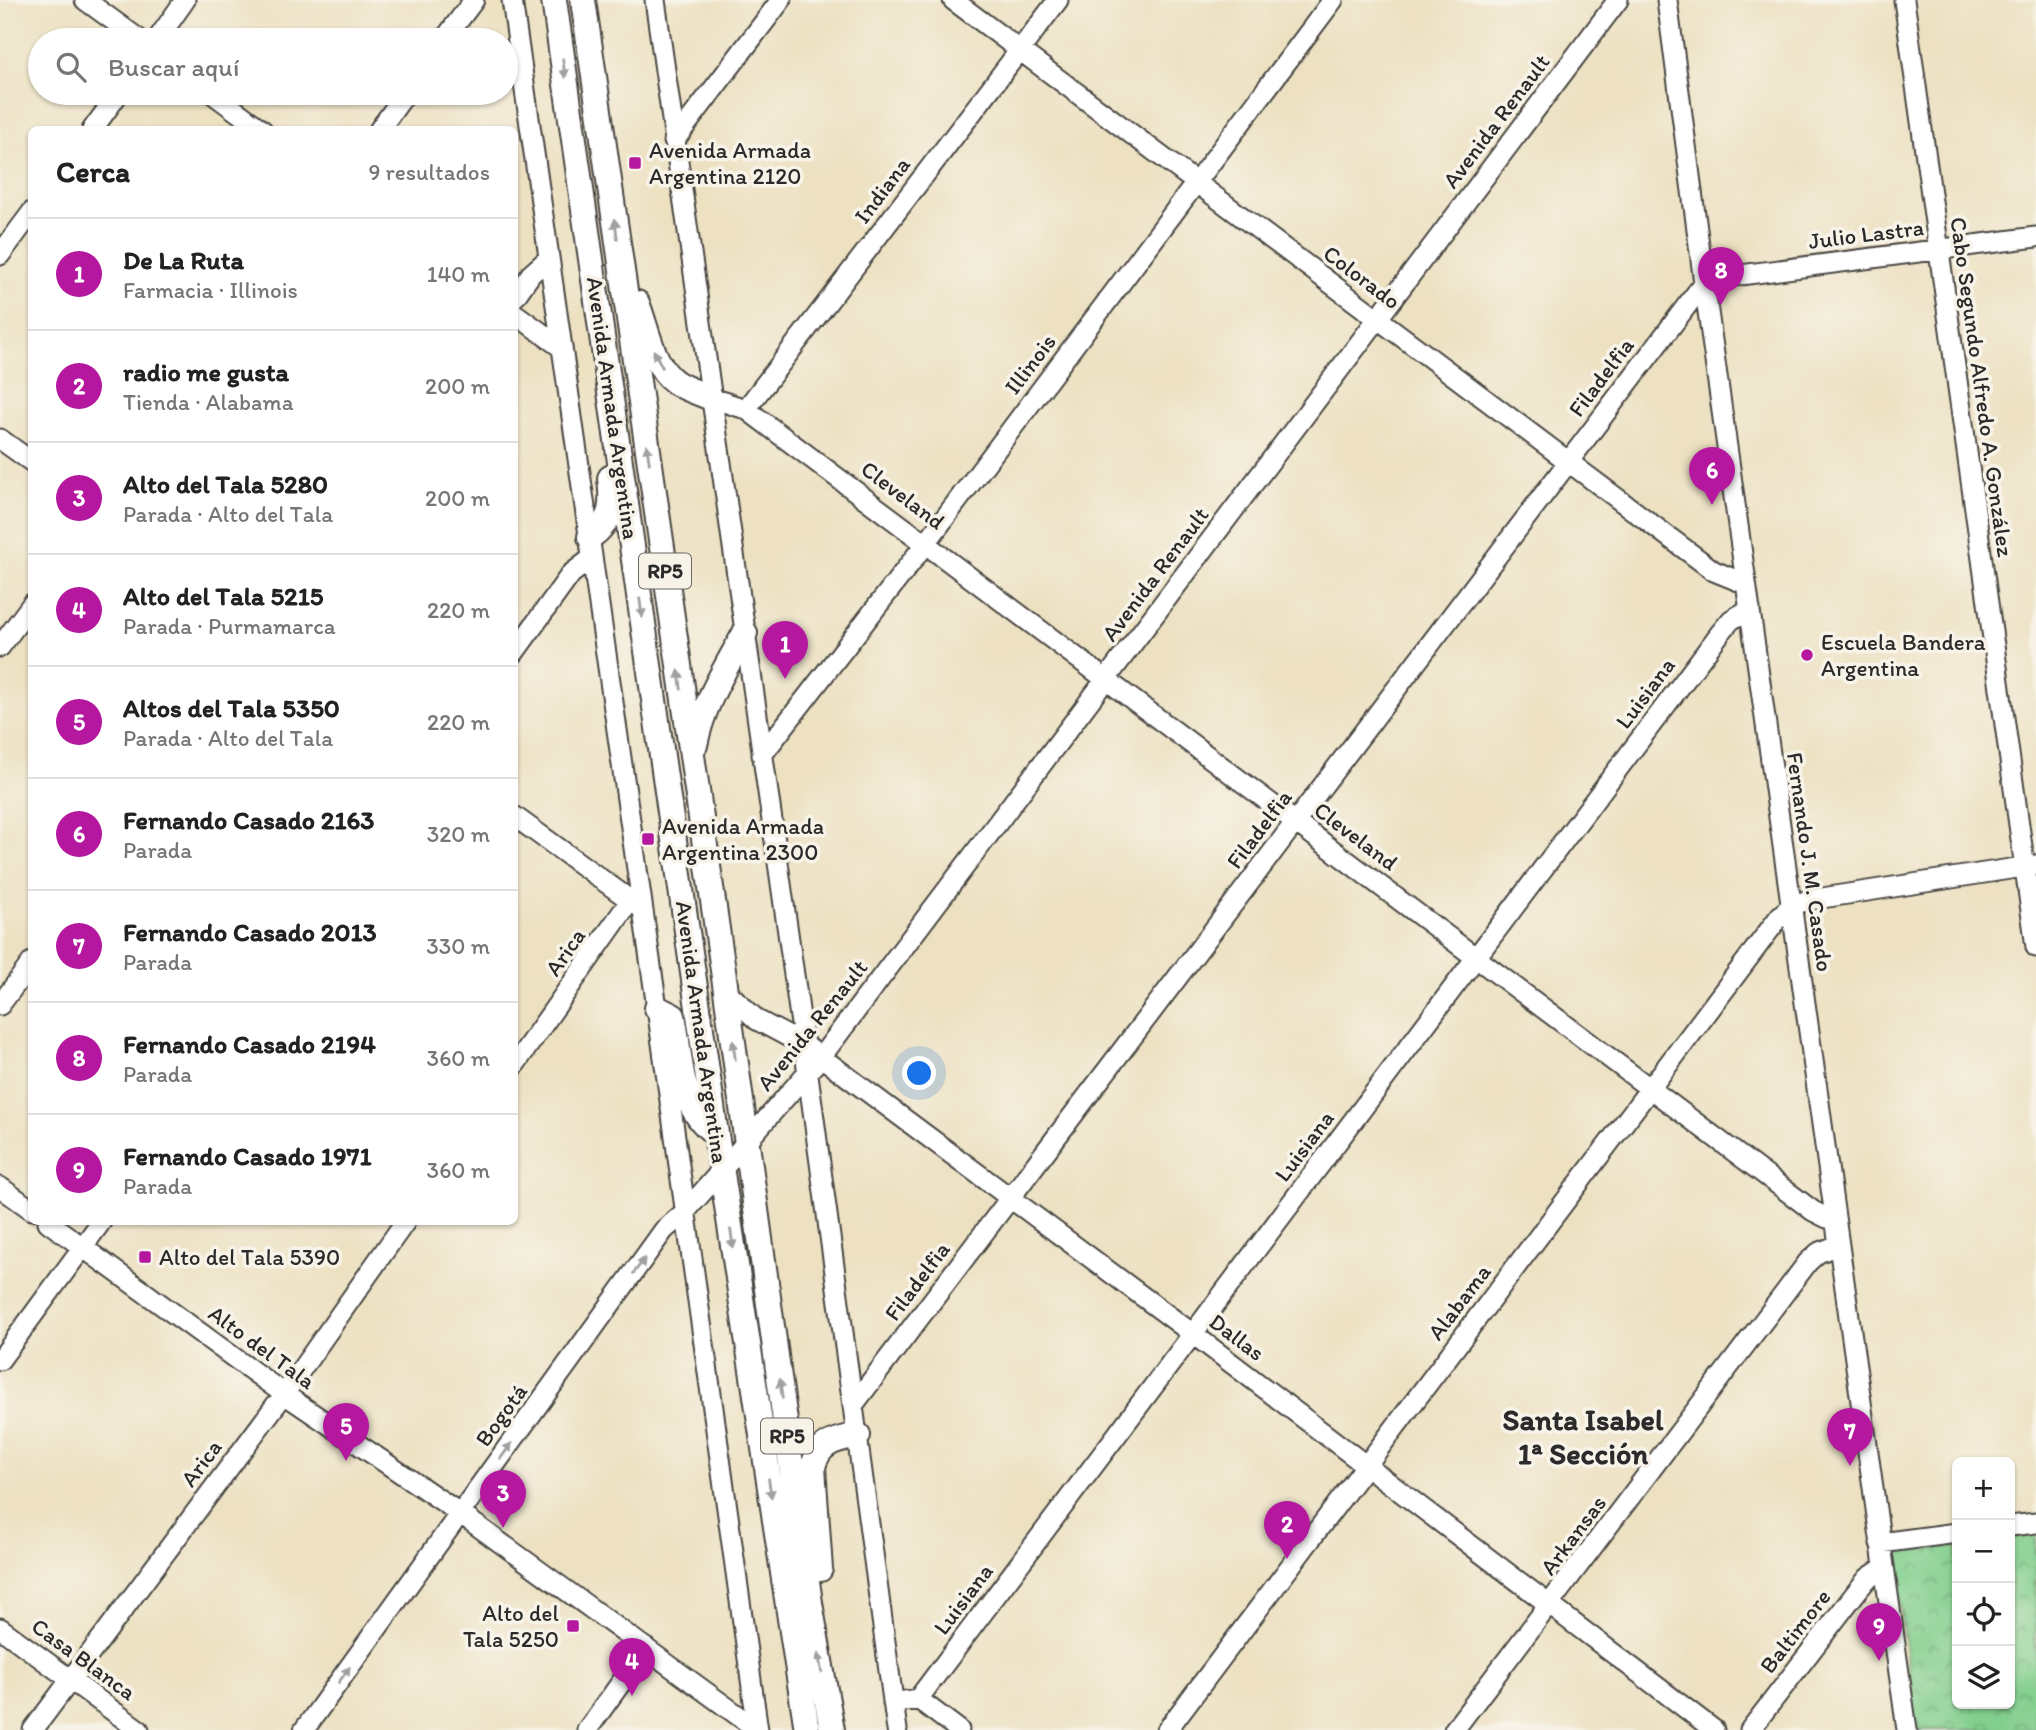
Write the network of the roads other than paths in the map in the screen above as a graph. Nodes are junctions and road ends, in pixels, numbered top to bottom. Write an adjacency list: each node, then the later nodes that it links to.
1 (85, 0): 15 (street)
2 (185, 0): 16 (street)
3 (474, 0): 17 (street)
4 (512, 0): 18 (street, Avenida Armada Argentina)
5 (554, 0): 39 (main road, Avenida Armada Argentina / RP5, one-way to 39)
6 (583, 0): 34 (main road, Avenida Armada Argentina / RP5, one-way to 6)
7 (655, 0): 27 (street)
8 (781, 0): 27 (street)
9 (953, 0): 20 (street, Colorado)
10 (1058, 0): 20 (street, Indiana)
11 (1333, 0): 28 (street, Illinois)
12 (1618, 0): 38 (street, Avenida Renault)
13 (1667, 0): 35 (street, Fernando J. M. Casado)
14 (1903, 0): 31 (street, Cabo Segundo Alfredo A. González)
15 (124, 28)
16 (165, 28)
17 (453, 28)
18 (516, 28)
19 (518, 41): 33 (street, Avenida Armada Argentina)
20 (1019, 50): 28 (street, Colorado); 42 (street, Indiana)
21 (110, 105): 24 (street)
22 (228, 105): 25 (street)
23 (397, 105): 26 (street)
24 (95, 126)
25 (257, 126)
26 (382, 126)
27 (674, 141): 41 (street)
28 (1196, 183): 38 (street, Colorado); 46 (street, Illinois)
29 (28, 217): 32 (street)
30 (2036, 237): 31 (street, Julio Lastra)
31 (1938, 249): 35 (street, Julio Lastra); 59 (street, Cabo Segundo Alfredo A. González)
32 (0, 255)
33 (550, 258): 36 (street); 40 (street, Avenida Armada Argentina)
34 (622, 273): 41 (main road, one-way to 34); 56 (main road, Avenida Armada Argentina / RP5, one-way to 34)
35 (1704, 284): 45 (street, Filadelfia); 48 (street, Fernando J. M. Casado)
36 (518, 292)
37 (518, 316): 40 (street)
38 (1377, 319): 45 (street, Colorado); 54 (street, Avenida Renault)
39 (603, 331): 47 (main road); 73 (main road, Avenida Armada Argentina / RP5, one-way to 73)
40 (562, 348): 47 (street, Avenida Armada Argentina)
41 (711, 398): 42 (street, Cleveland); 51 (street)
42 (746, 409): 46 (street, Cleveland)
43 (0, 439): 44 (street)
44 (28, 460)
45 (1569, 462): 48 (street, Colorado); 58 (street, Filadelfia)
46 (926, 543): 54 (street, Cleveland); 55 (street, Illinois)
47 (591, 548): 52 (street); 61 (street, Avenida Armada Argentina)
48 (1746, 584): 49 (street, Fernando J. M. Casado)
49 (1750, 609): 60 (street, Fernando J. M. Casado); 63 (street, Luisiana)
50 (28, 610): 53 (street)
51 (745, 633): 55 (street); 56 (main road)
52 (518, 647)
53 (0, 648)
54 (1107, 679): 58 (street, Cleveland); 69 (street, Avenida Renault)
55 (762, 755): 68 (street)
56 (692, 759): 65 (main road, Avenida Armada Argentina / RP5)
57 (518, 819): 61 (street)
58 (1296, 821): 63 (street, Cleveland); 77 (street, Filadelfia)
59 (2030, 865): 60 (street); 62 (street, Cabo Segundo Alfredo A. González)
60 (1792, 905): 72 (street, Alabama); 80 (street, Fernando J. M. Casado)
61 (637, 906): 67 (street, Avenida Armada Argentina); 70 (street, Arica)
62 (2036, 947)
63 (1476, 957): 72 (street, Cleveland); 86 (street, Luisiana)
64 (28, 967): 66 (street)
65 (726, 991): 68 (street, Dallas); 74 (main road, Avenida Armada Argentina / RP5, one-way to 65)
66 (0, 1005)
67 (657, 1008): 73 (main road); 79 (street, Avenida Armada Argentina)
68 (804, 1045): 69 (street, Dallas); 71 (street)
69 (821, 1057): 71 (street, Avenida Renault); 77 (street, Dallas)
70 (518, 1061)
71 (807, 1072): 74 (street, Avenida Renault); 89 (street)
72 (1652, 1088): 80 (street, Cleveland); 91 (street, Alabama)
73 (716, 1134): 75 (main road, Avenida Armada Argentina / RP5)
74 (747, 1142): 75 (street, Avenida Renault); 98 (main road, Avenida Armada Argentina / RP5, one-way to 74)
75 (722, 1171): 79 (street, Bogotá); 110 (main road, Avenida Armada Argentina / RP5, one-way to 110)
76 (0, 1187): 78 (street)
77 (1011, 1199): 86 (street, Dallas); 89 (street, Filadelfia)
78 (28, 1207)
79 (685, 1212): 92 (street, Bogotá, one-way to 79); 109 (street, Avenida Armada Argentina)
80 (1835, 1217): 84 (street, Fernando J. M. Casado)
81 (51, 1225): 85 (street, Alto del Tala)
82 (99, 1225): 85 (street)
83 (403, 1225): 88 (street, Arica)
84 (1838, 1245): 96 (street, Fernando J. M. Casado); 99 (street, Arkansas)
85 (82, 1247): 87 (street); 88 (street, Alto del Tala)
86 (1193, 1334): 91 (street, Dallas); 103 (street, Luisiana)
87 (0, 1360)
88 (284, 1394): 92 (street, Alto del Tala); 102 (street, Arica)
89 (854, 1405): 90 (street)
90 (858, 1435): 98 (main road); 104 (street)
91 (1366, 1465): 99 (street, Dallas); 114 (street, Alabama)
92 (461, 1514): 101 (street, Alto del Tala); 107 (street, Bogotá, one-way to 92)
93 (2036, 1523): 94 (street)
94 (2015, 1525)
95 (1952, 1534): 96 (street)
96 (1880, 1543): 97 (street, Fernando J. M. Casado)
97 (1884, 1567): 117 (street, Baltimore); 118 (street, Fernando J. M. Casado)
98 (810, 1603): 111 (main road, Avenida Armada Argentina / RP5, one-way to 98)
99 (1549, 1607): 115 (street, Arkansas); 116 (street, Dallas)
100 (0, 1628): 102 (street, Casa Blanca)
101 (646, 1648): 108 (street); 109 (street, Alto del Tala)
102 (71, 1680): 105 (street, Arica); 106 (street, Casa Blanca)
103 (918, 1699): 104 (street); 113 (street)
104 (893, 1703): 112 (street)
105 (33, 1730)
106 (139, 1730)
107 (304, 1730)
108 (587, 1730)
109 (758, 1730)
110 (807, 1730)
111 (832, 1730)
112 (898, 1730)
113 (959, 1730)
114 (1167, 1730)
115 (1454, 1730)
116 (1714, 1730)
117 (1750, 1730)
118 (1907, 1730)

